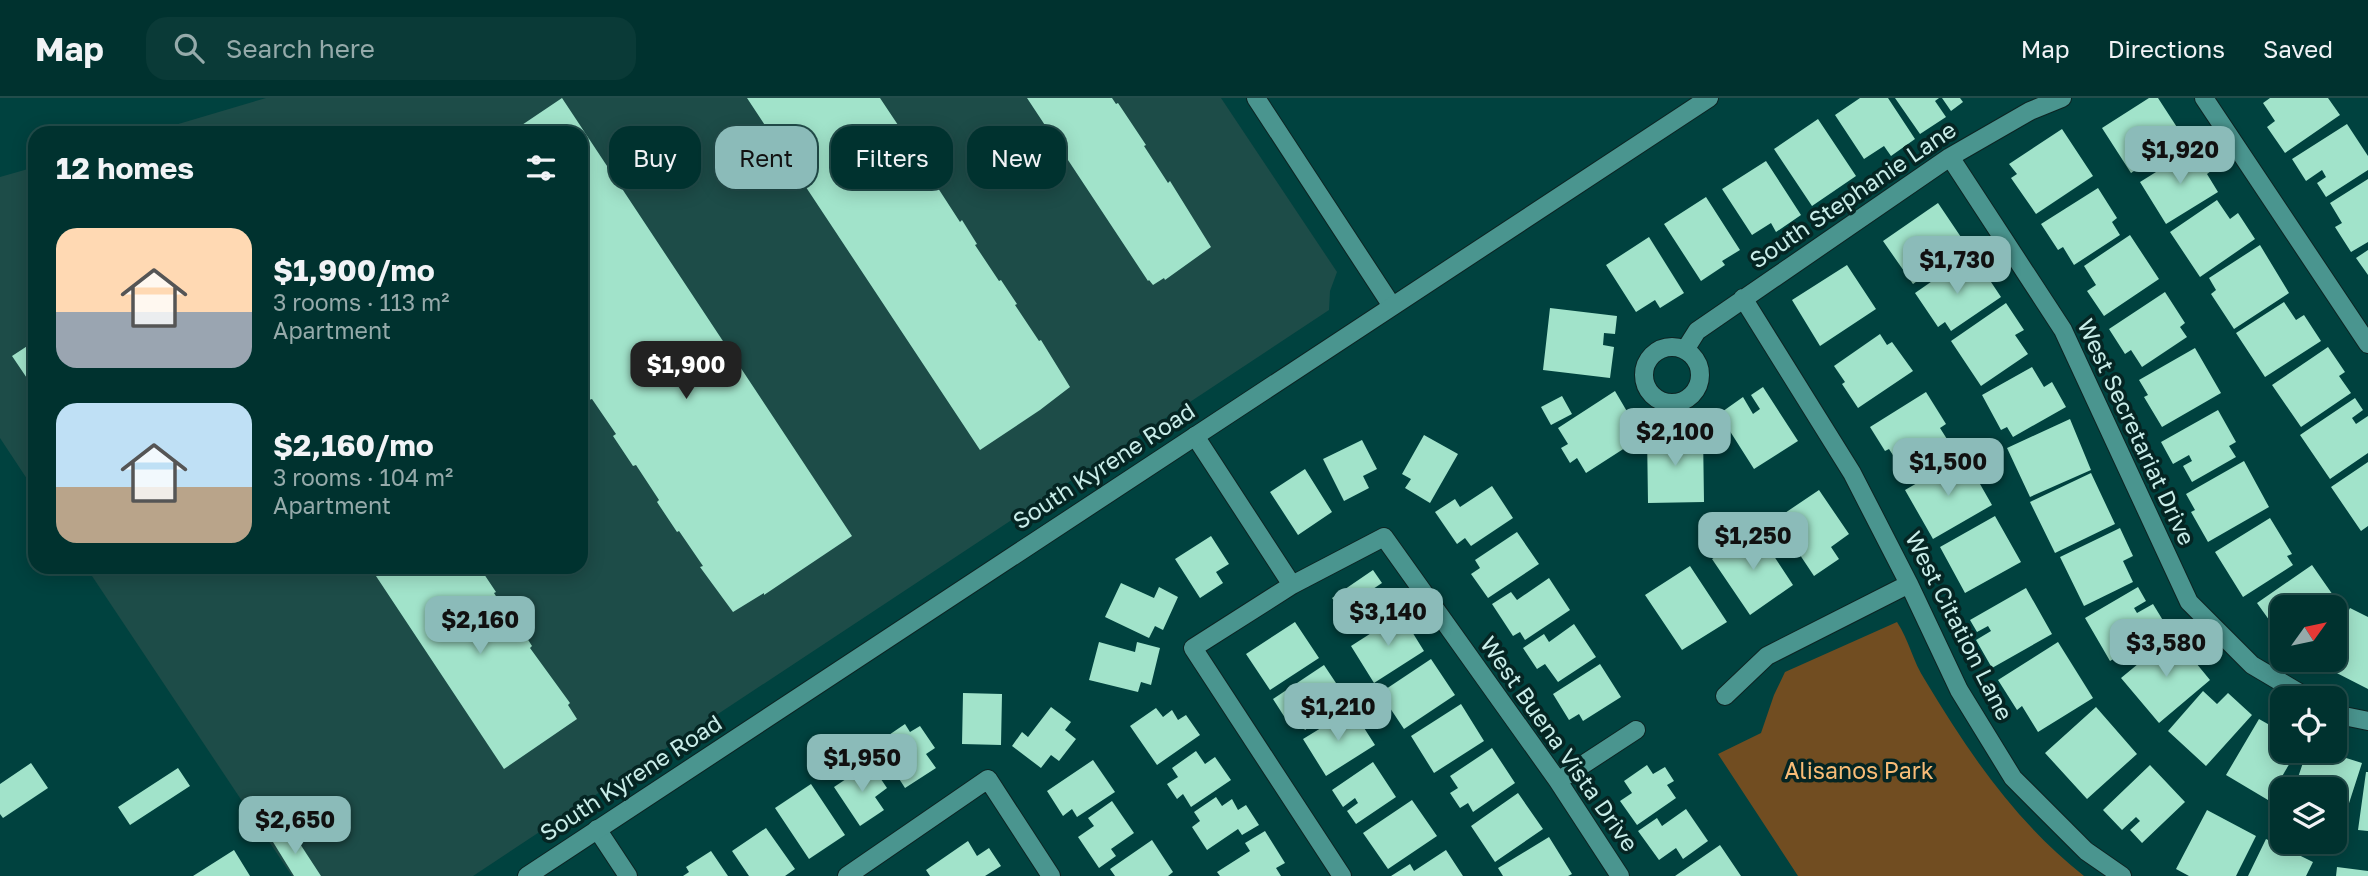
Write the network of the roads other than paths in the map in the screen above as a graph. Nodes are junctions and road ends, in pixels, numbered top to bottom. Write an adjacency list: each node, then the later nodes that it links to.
1 (1256, 98): 7 (street)
2 (1709, 98): 7 (street, South Kyrene Road)
3 (2062, 98): 5 (street, South Stephanie Lane)
4 (2204, 98): 8 (street)
5 (1950, 157): 6 (street, South Stephanie Lane); 13 (street, West Secretariat Drive)
6 (1743, 298): 9 (street, South Stephanie Lane); 11 (street, West Citation Lane)
7 (1392, 306): 10 (street, South Kyrene Road)
8 (2368, 344)
9 (1685, 350)
10 (1195, 436): 12 (street); 19 (street, South Kyrene Road)
11 (1909, 584): 14 (street); 26 (street, West Citation Lane)
12 (1292, 585): 18 (street, West Buena Vista Drive); 24 (street)
13 (2288, 686)
14 (1725, 696)
15 (2347, 717): 16 (street)
16 (2368, 721)
17 (1636, 730): 18 (street)
18 (1558, 781): 25 (street, West Buena Vista Drive)
19 (597, 829): 20 (street, South Kyrene Road); 21 (street)
20 (527, 876)
21 (628, 876)
22 (847, 876): 23 (street)
23 (1051, 876)
24 (1342, 876)
25 (1620, 876)
26 (2122, 876)

